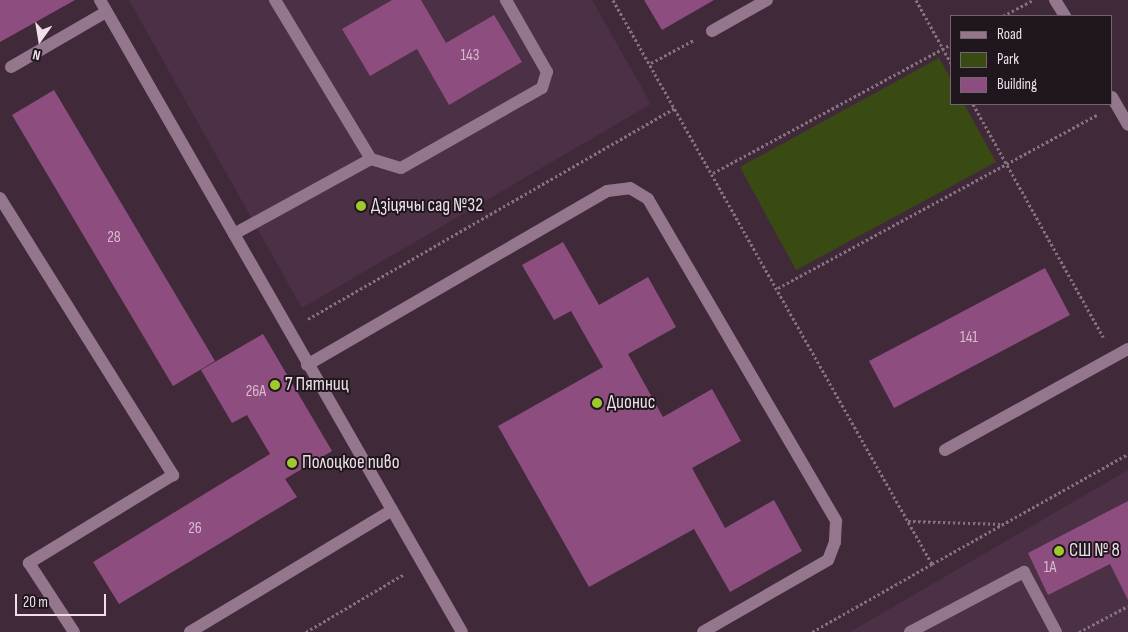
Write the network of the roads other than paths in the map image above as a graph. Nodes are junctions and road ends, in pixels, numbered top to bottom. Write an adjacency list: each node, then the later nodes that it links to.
1 (100, 0): 6 (lane)
2 (275, 0): 12 (lane)
3 (506, 0): 12 (lane)
4 (768, 0): 8 (lane)
5 (1055, 0): 7 (lane)
6 (106, 12): 9 (lane); 14 (lane)
7 (1064, 15)
8 (712, 31)
9 (11, 67)
10 (1114, 100): 11 (lane)
11 (1128, 125)
12 (371, 159): 14 (lane)
13 (0, 198): 19 (lane)
14 (234, 234): 16 (lane)
15 (1128, 349): 17 (lane)
16 (306, 365): 18 (lane); 22 (lane)
17 (945, 450)
18 (392, 510): 20 (lane); 21 (lane)
19 (74, 632)
20 (190, 632)
21 (462, 632)
22 (703, 632)
23 (910, 632): 24 (lane)
24 (1056, 632)

